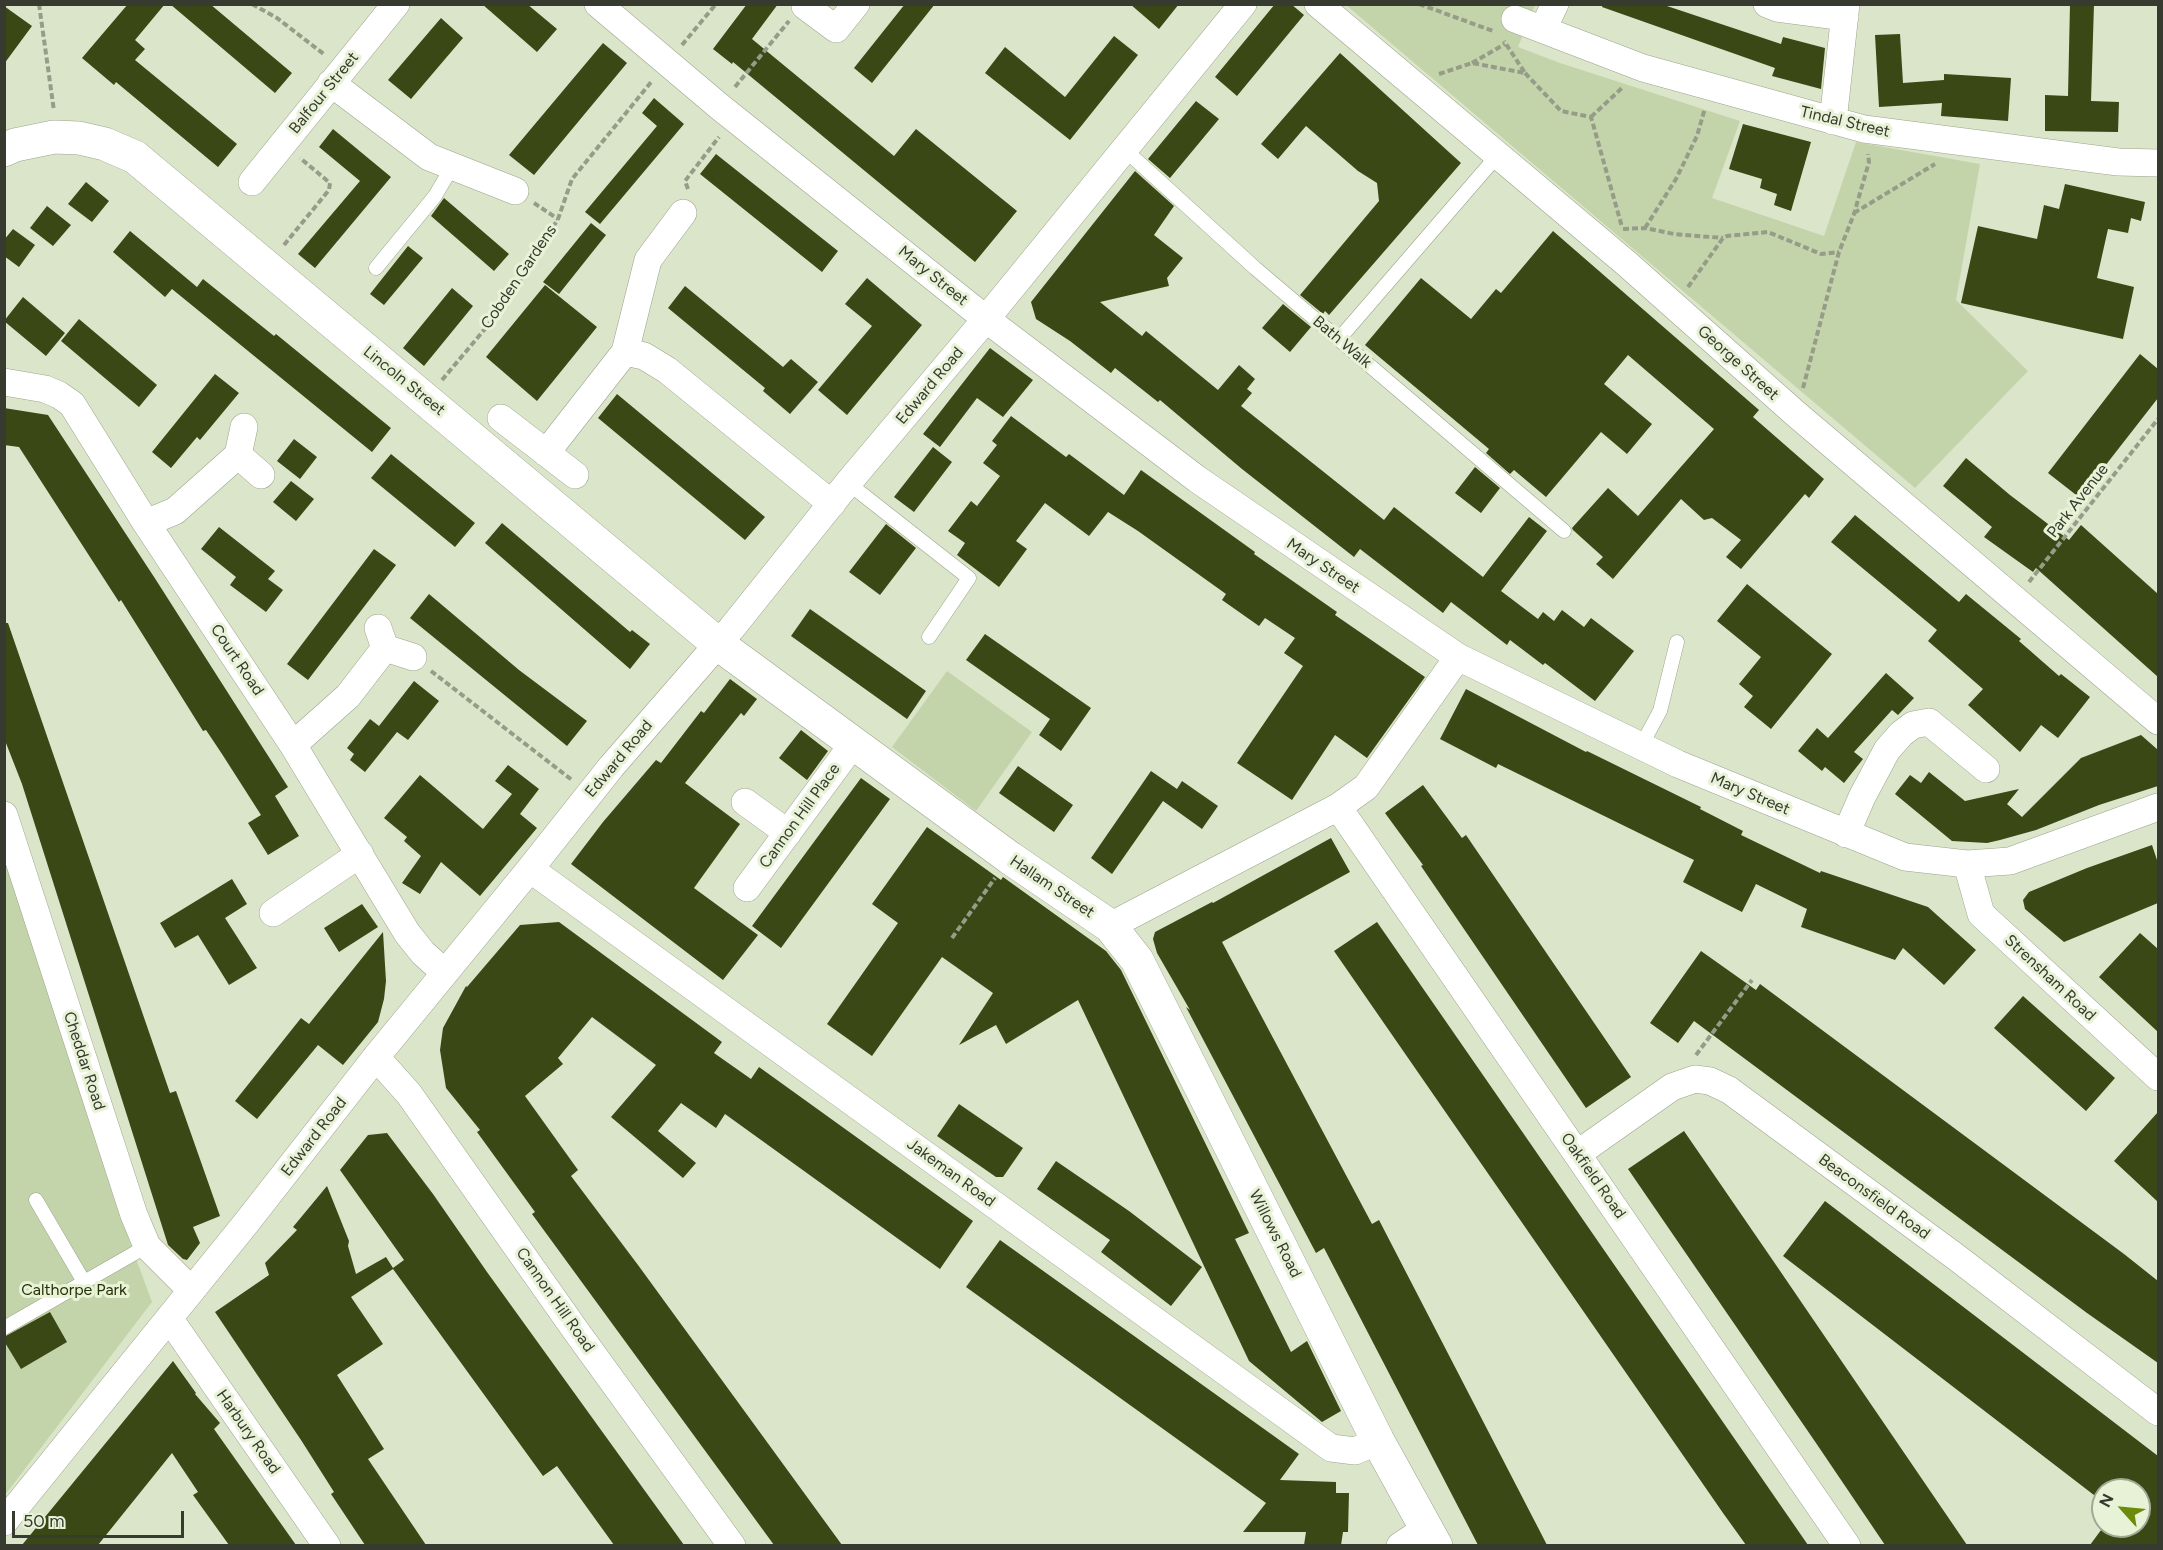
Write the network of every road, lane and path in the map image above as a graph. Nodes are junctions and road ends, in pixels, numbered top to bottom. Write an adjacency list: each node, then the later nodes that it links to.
1 (39, 4): 27 (path)
2 (252, 4): 20 (path)
3 (396, 4): 20 (street, Balfour Street)
4 (598, 4): 16 (street, Mary Street)
5 (716, 4): 16 (path, Cobden Gardens)
6 (856, 4): 12 (street)
7 (1243, 4): 30 (street, Edward Road)
8 (1318, 4): 21 (street, George Street)
9 (1419, 4): 15 (path)
10 (1555, 4): 14 (street)
11 (1767, 4): 13 (street)
12 (805, 6): 23 (path)
13 (1846, 11): 25 (street)
14 (1543, 29): 15 (street, Tindal Street); 18 (street, Tindal Street)
15 (1510, 31): 17 (path); 19 (path)
16 (667, 63): 23 (street, Mary Street); 51 (path, Cobden Gardens)
17 (1472, 63): 19 (path); 21 (path)
18 (1643, 68): 22 (street, Tindal Street); 24 (path)
19 (1526, 73): 24 (path)
20 (337, 76): 29 (street, Balfour Street); 34 (street)
21 (1412, 83): 32 (street, George Street)
22 (1712, 87): 25 (street, Tindal Street); 39 (path)
23 (727, 112): 37 (path); 47 (street, Mary Street)
24 (1591, 117): 40 (path)
25 (1833, 121): 26 (street, Tindal Street)
26 (1864, 129): 28 (street, Tindal Street); 38 (path)
27 (69, 138): 31 (street); 44 (street, Lincoln Street)
28 (1968, 143): 33 (street, Tindal Street); 38 (path)
29 (283, 144): 35 (street, Balfour Street); 44 (path)
30 (1124, 149): 47 (street, Edward Road); 48 (lane, Bath Walk)
31 (4, 150)
32 (1497, 156): 43 (street, George Street); 48 (lane)
33 (2158, 163)
34 (452, 166): 36 (street); 45 (lane)
35 (252, 182)
36 (515, 192)
37 (683, 213): 49 (street)
38 (1854, 214): 42 (path)
39 (1645, 228): 40 (path); 41 (path)
40 (1622, 229): 43 (path)
41 (1723, 238): 42 (path); 46 (path)
42 (1839, 252): 52 (path)
43 (1626, 263): 46 (street, George Street)
44 (266, 267): 51 (street, Lincoln Street)
45 (375, 268)
46 (1674, 306): 52 (street, George Street)
47 (987, 319): 60 (street, Edward Road); 69 (street, Mary Street)
48 (1339, 339): 63 (lane, Bath Walk)
49 (625, 352): 56 (street); 61 (street)
50 (4, 382): 62 (street, Court Road)
51 (426, 399): 67 (street, Lincoln Street)
52 (1796, 414): 64 (street, George Street)
53 (501, 418): 56 (street)
54 (2158, 419): 64 (path, Park Avenue)
55 (244, 427): 57 (street)
56 (546, 453): 59 (street)
57 (238, 455): 58 (street); 62 (street)
58 (261, 475)
59 (575, 476)
60 (848, 483): 61 (street, Edward Road); 65 (lane)
61 (832, 504): 67 (street, Edward Road)
62 (146, 523): 72 (street, Court Road)
63 (1564, 531)
64 (2015, 599): 70 (street, George Street)
65 (929, 637)
66 (1677, 642): 73 (lane)
67 (718, 644): 71 (street, Hallam Street); 75 (street, Edward Road)
68 (413, 657): 72 (street); 75 (path)
69 (1458, 657): 73 (street, Mary Street); 77 (street, Hallam Street)
70 (2158, 721)
71 (853, 744): 80 (street, Cannon Hill Place); 83 (street, Hallam Street)
72 (293, 745): 82 (street, Court Road)
73 (1641, 746): 81 (street, Mary Street)
74 (1986, 769): 81 (street)
75 (589, 793): 85 (street, Edward Road)
76 (745, 802): 80 (street)
77 (1338, 807): 88 (street, Hallam Street); 95 (street, Oakfield Road)
78 (2158, 807): 84 (street, Mary Street)
79 (4, 815): 97 (street, Cheddar Road)
80 (788, 833): 86 (street, Cannon Hill Place)
81 (1846, 834): 84 (street, Mary Street)
82 (360, 854): 87 (street); 90 (street, Court Road)
83 (1010, 858): 88 (street, Hallam Street); 89 (path)
84 (1967, 864): 93 (street, Strensham Road)
85 (530, 869): 90 (street, Edward Road); 103 (street, Jakeman Road)
86 (747, 888)
87 (273, 913)
88 (1110, 926): 103 (street, Willows Road)
89 (952, 939)
90 (444, 972): 92 (street, Edward Road)
91 (1752, 980): 94 (path)
92 (376, 1057): 99 (street, Edward Road); 107 (street, Cannon Hill Road)
93 (2158, 1077)
94 (1695, 1079): 95 (street); 102 (street, Beaconsfield Road)
95 (1577, 1154): 109 (street, Oakfield Road)
96 (36, 1200): 98 (lane)
97 (147, 1246): 98 (lane); 99 (street, Cheddar Road)
98 (84, 1282): 101 (lane)
99 (191, 1290): 100 (street, Edward Road)
100 (169, 1318): 104 (street, Edward Road); 106 (street, Harbury Road)
101 (4, 1328)
102 (2158, 1412)
103 (1378, 1441): 105 (street, Willows Road)
104 (4, 1522)
105 (1432, 1537): 108 (street)
106 (327, 1545)
107 (732, 1545)
108 (1400, 1545)
109 (1846, 1545)

